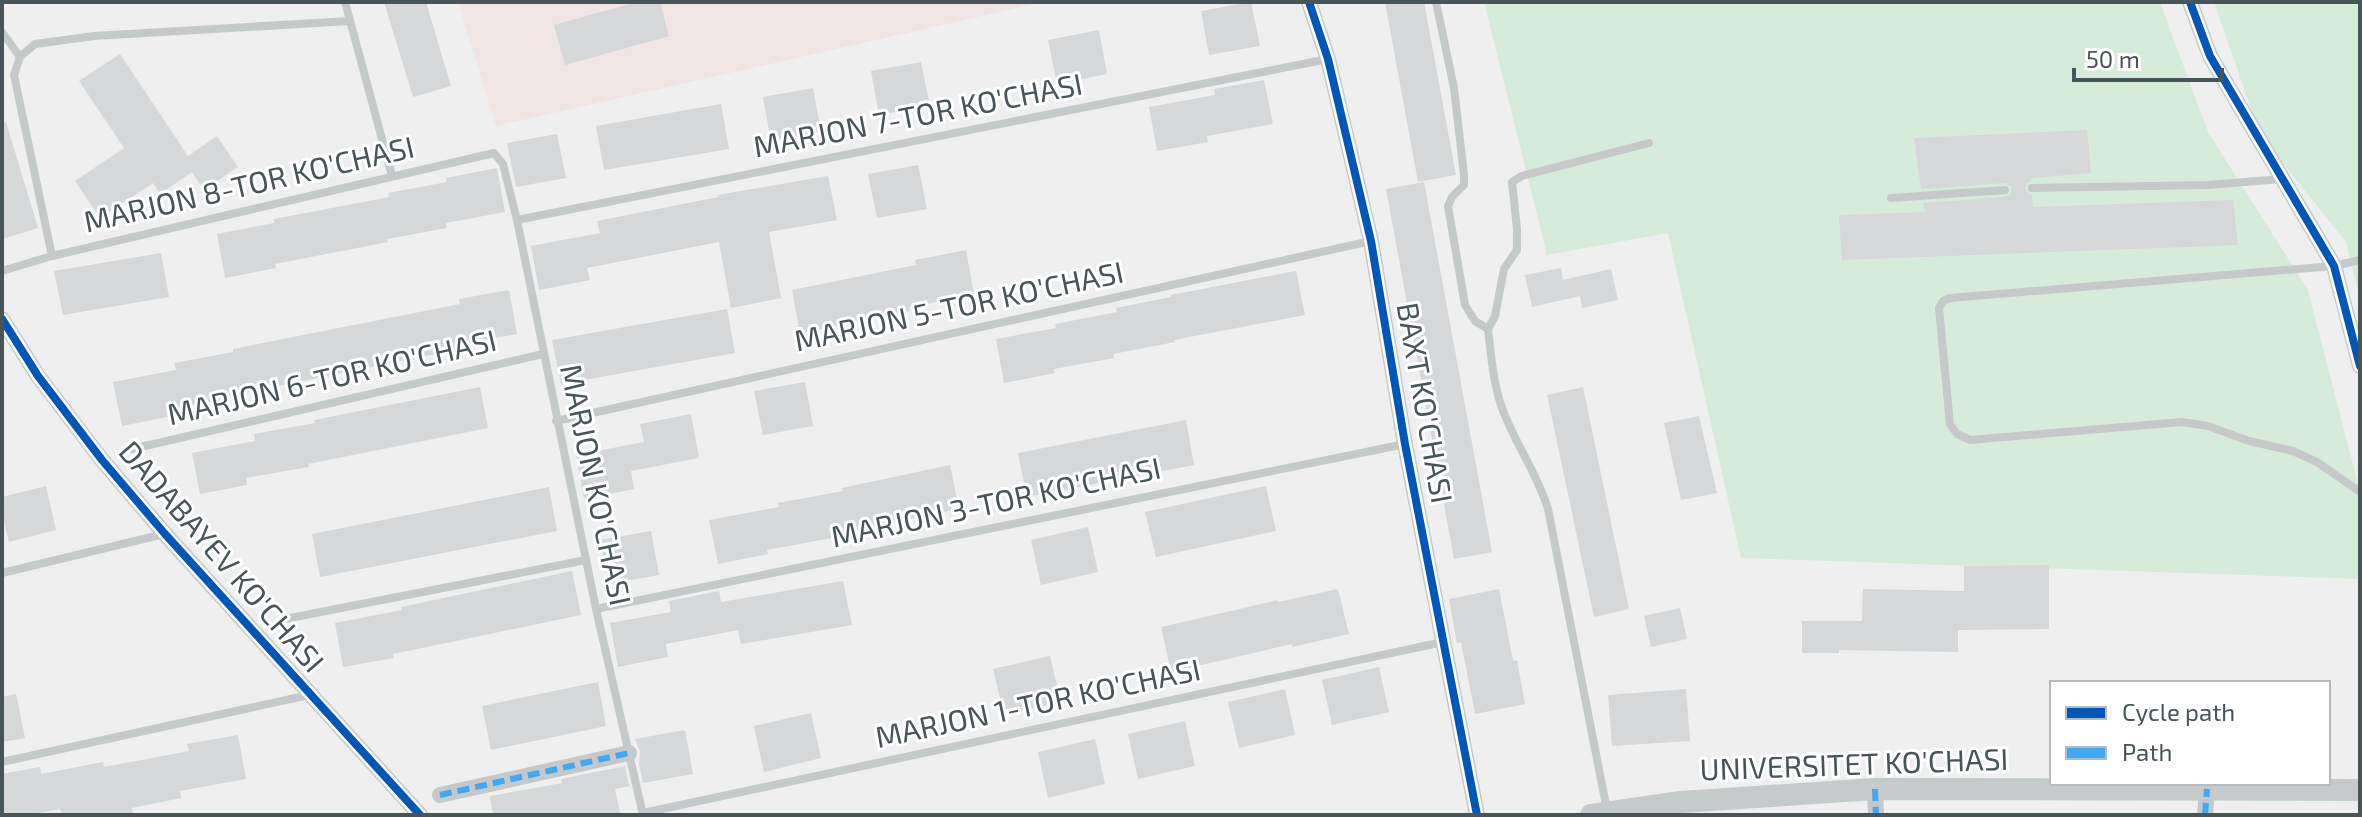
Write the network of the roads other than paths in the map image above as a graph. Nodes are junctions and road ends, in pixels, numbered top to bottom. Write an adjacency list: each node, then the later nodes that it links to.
1 (345, 2): 5 (lane)
2 (1309, 2): 8 (street, BAXT KO'CHASI)
3 (1436, 2): 23 (lane)
4 (2190, 2): 12 (street)
5 (350, 21): 7 (lane); 11 (lane)
6 (2, 32): 7 (lane)
7 (20, 57): 18 (lane)
8 (1328, 59): 16 (lane, MARJON 7-TOR KO'CHASI); 17 (street, BAXT KO'CHASI)
9 (1649, 143): 23 (lane)
10 (503, 164): 11 (lane, MARJON 8-TOR KO'CHASI); 16 (lane, MARJON KO'CHASI)
11 (392, 176): 18 (lane, MARJON 8-TOR KO'CHASI)
12 (2283, 179): 13 (lane); 20 (street)
13 (2032, 188)
14 (2005, 190): 15 (lane)
15 (1891, 198)
16 (517, 220): 24 (lane, MARJON KO'CHASI)
17 (1371, 241): 26 (lane, MARJON 5-TOR KO'CHASI); 27 (street, BAXT KO'CHASI)
18 (52, 256): 21 (lane, MARJON 8-TOR KO'CHASI)
19 (2360, 260): 20 (lane)
20 (2334, 266): 25 (street); 29 (lane)
21 (2, 271)
22 (2, 319): 30 (street, DADABAYEV KO'CHASI)
23 (1488, 329): 43 (lane)
24 (543, 354): 26 (lane, MARJON KO'CHASI); 28 (lane, MARJON 6-TOR KO'CHASI)
25 (2360, 366)
26 (556, 421): 31 (lane, MARJON KO'CHASI)
27 (1405, 444): 33 (lane, MARJON 3-TOR KO'CHASI); 35 (street, BAXT KO'CHASI)
28 (132, 449)
29 (2360, 492)
30 (165, 534): 32 (lane); 36 (street, DADABAYEV KO'CHASI)
31 (586, 560): 33 (lane, MARJON KO'CHASI); 34 (lane)
32 (2, 573)
33 (596, 609): 37 (lane, MARJON KO'CHASI)
34 (285, 619)
35 (1443, 642): 44 (lane, MARJON 1-TOR KO'CHASI); 46 (street, BAXT KO'CHASI)
36 (310, 695): 38 (lane); 45 (street, DADABAYEV KO'CHASI)
37 (629, 753): 42 (street); 44 (lane, MARJON KO'CHASI)
38 (2, 762)
39 (1875, 789): 40 (main road, UNIVERSITET KO'CHASI); 43 (main road, UNIVERSITET KO'CHASI); 47 (street)
40 (2207, 789): 41 (main road, UNIVERSITET KO'CHASI); 48 (street)
41 (2360, 790)
42 (440, 795)
43 (1599, 813)
44 (643, 814)
45 (420, 815)
46 (1477, 815)
47 (1876, 815)
48 (2205, 815)

